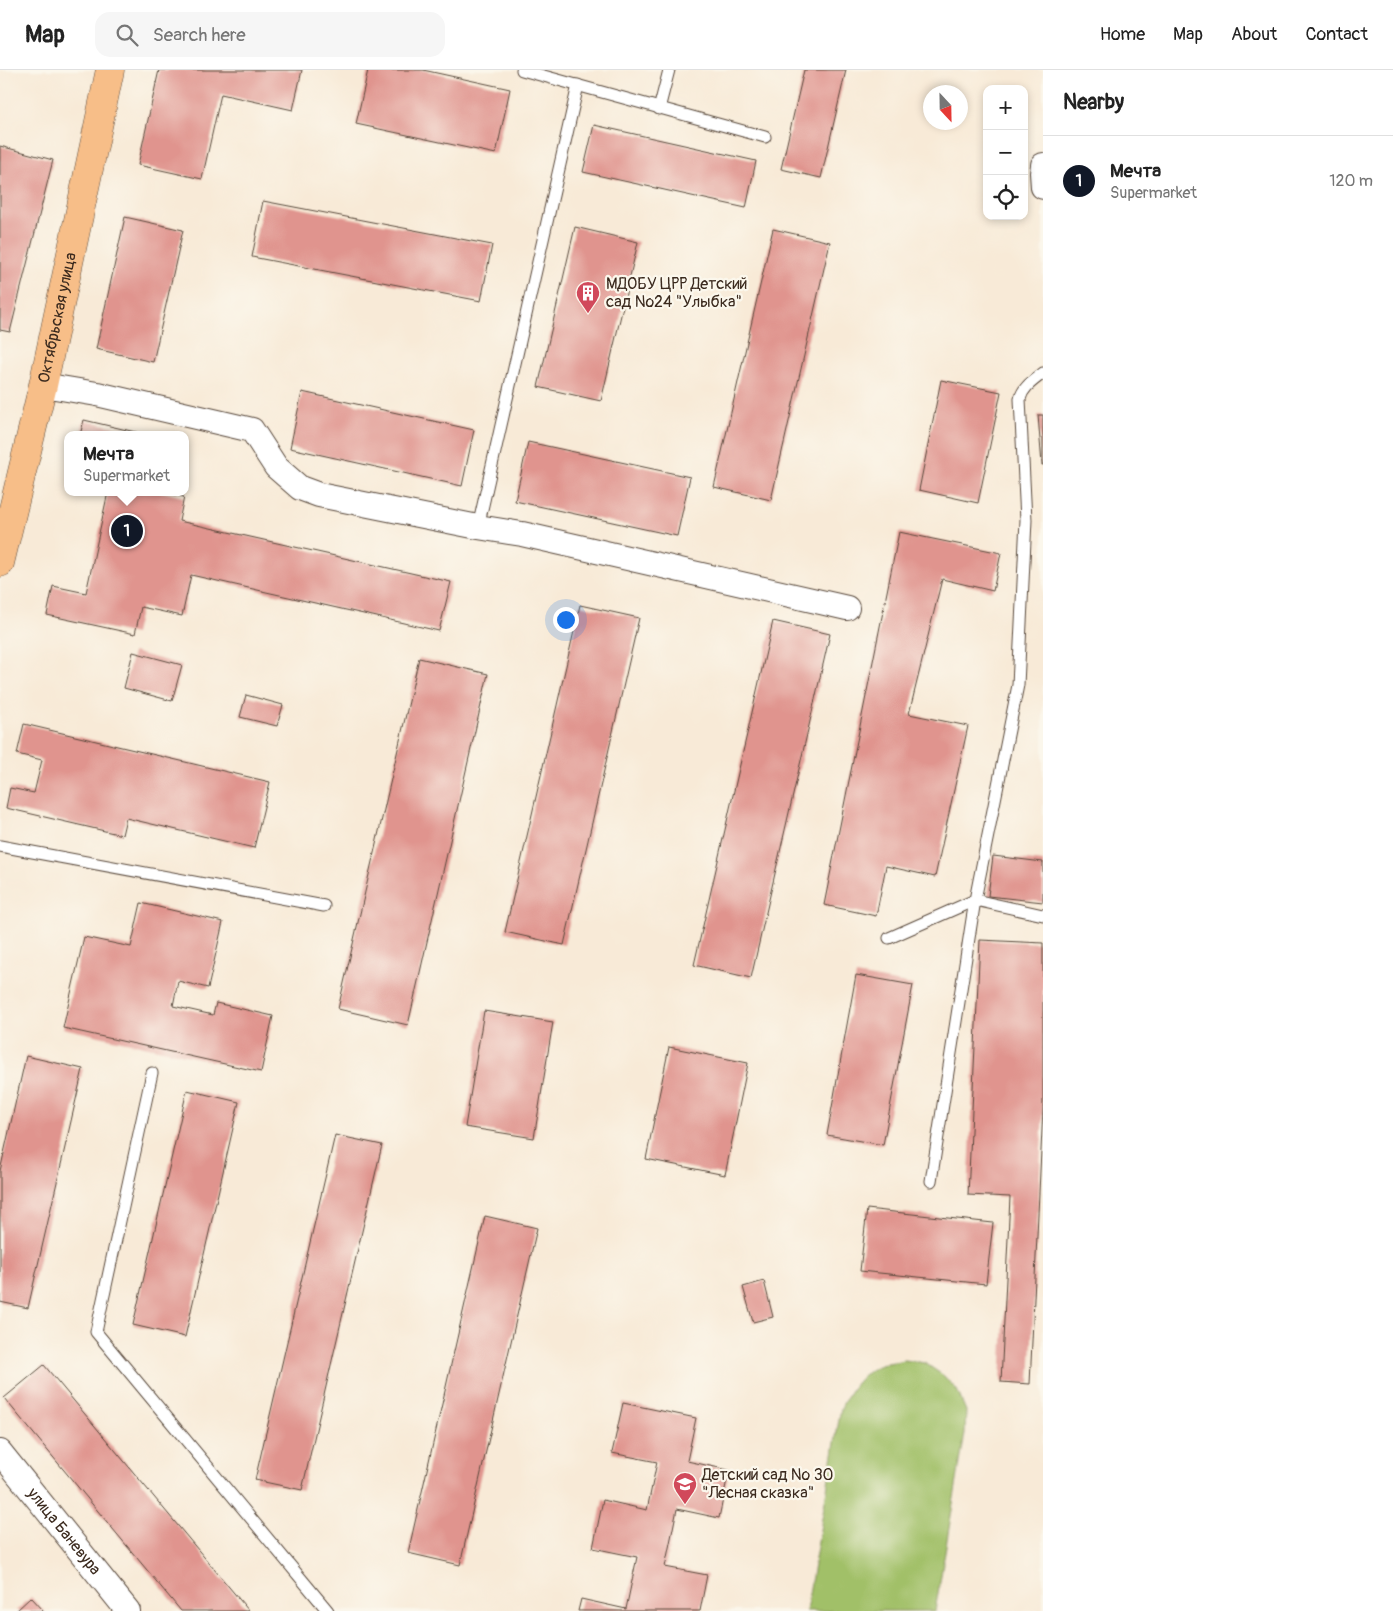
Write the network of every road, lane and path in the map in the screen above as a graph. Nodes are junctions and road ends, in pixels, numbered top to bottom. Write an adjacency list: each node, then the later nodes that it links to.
1 (110, 70): 10 (main road, Октябрьская улица)
2 (522, 70): 4 (lane)
3 (669, 70): 5 (lane)
4 (578, 85): 5 (lane); 11 (lane)
5 (659, 108): 6 (lane)
6 (765, 137)
7 (1043, 165): 8 (street)
8 (1043, 187)
9 (1043, 374): 15 (lane)
10 (43, 385): 11 (street); 12 (main road, Октябрьская улица)
11 (478, 527): 13 (street)
12 (0, 562)
13 (847, 608)
14 (0, 846): 16 (lane)
15 (975, 900): 17 (lane); 18 (lane); 20 (lane)
16 (324, 906)
17 (1043, 915)
18 (889, 938)
19 (152, 1073): 23 (lane)
20 (931, 1180)
21 (0, 1452): 22 (street, улица Баневура)
22 (128, 1611)
23 (328, 1611)

